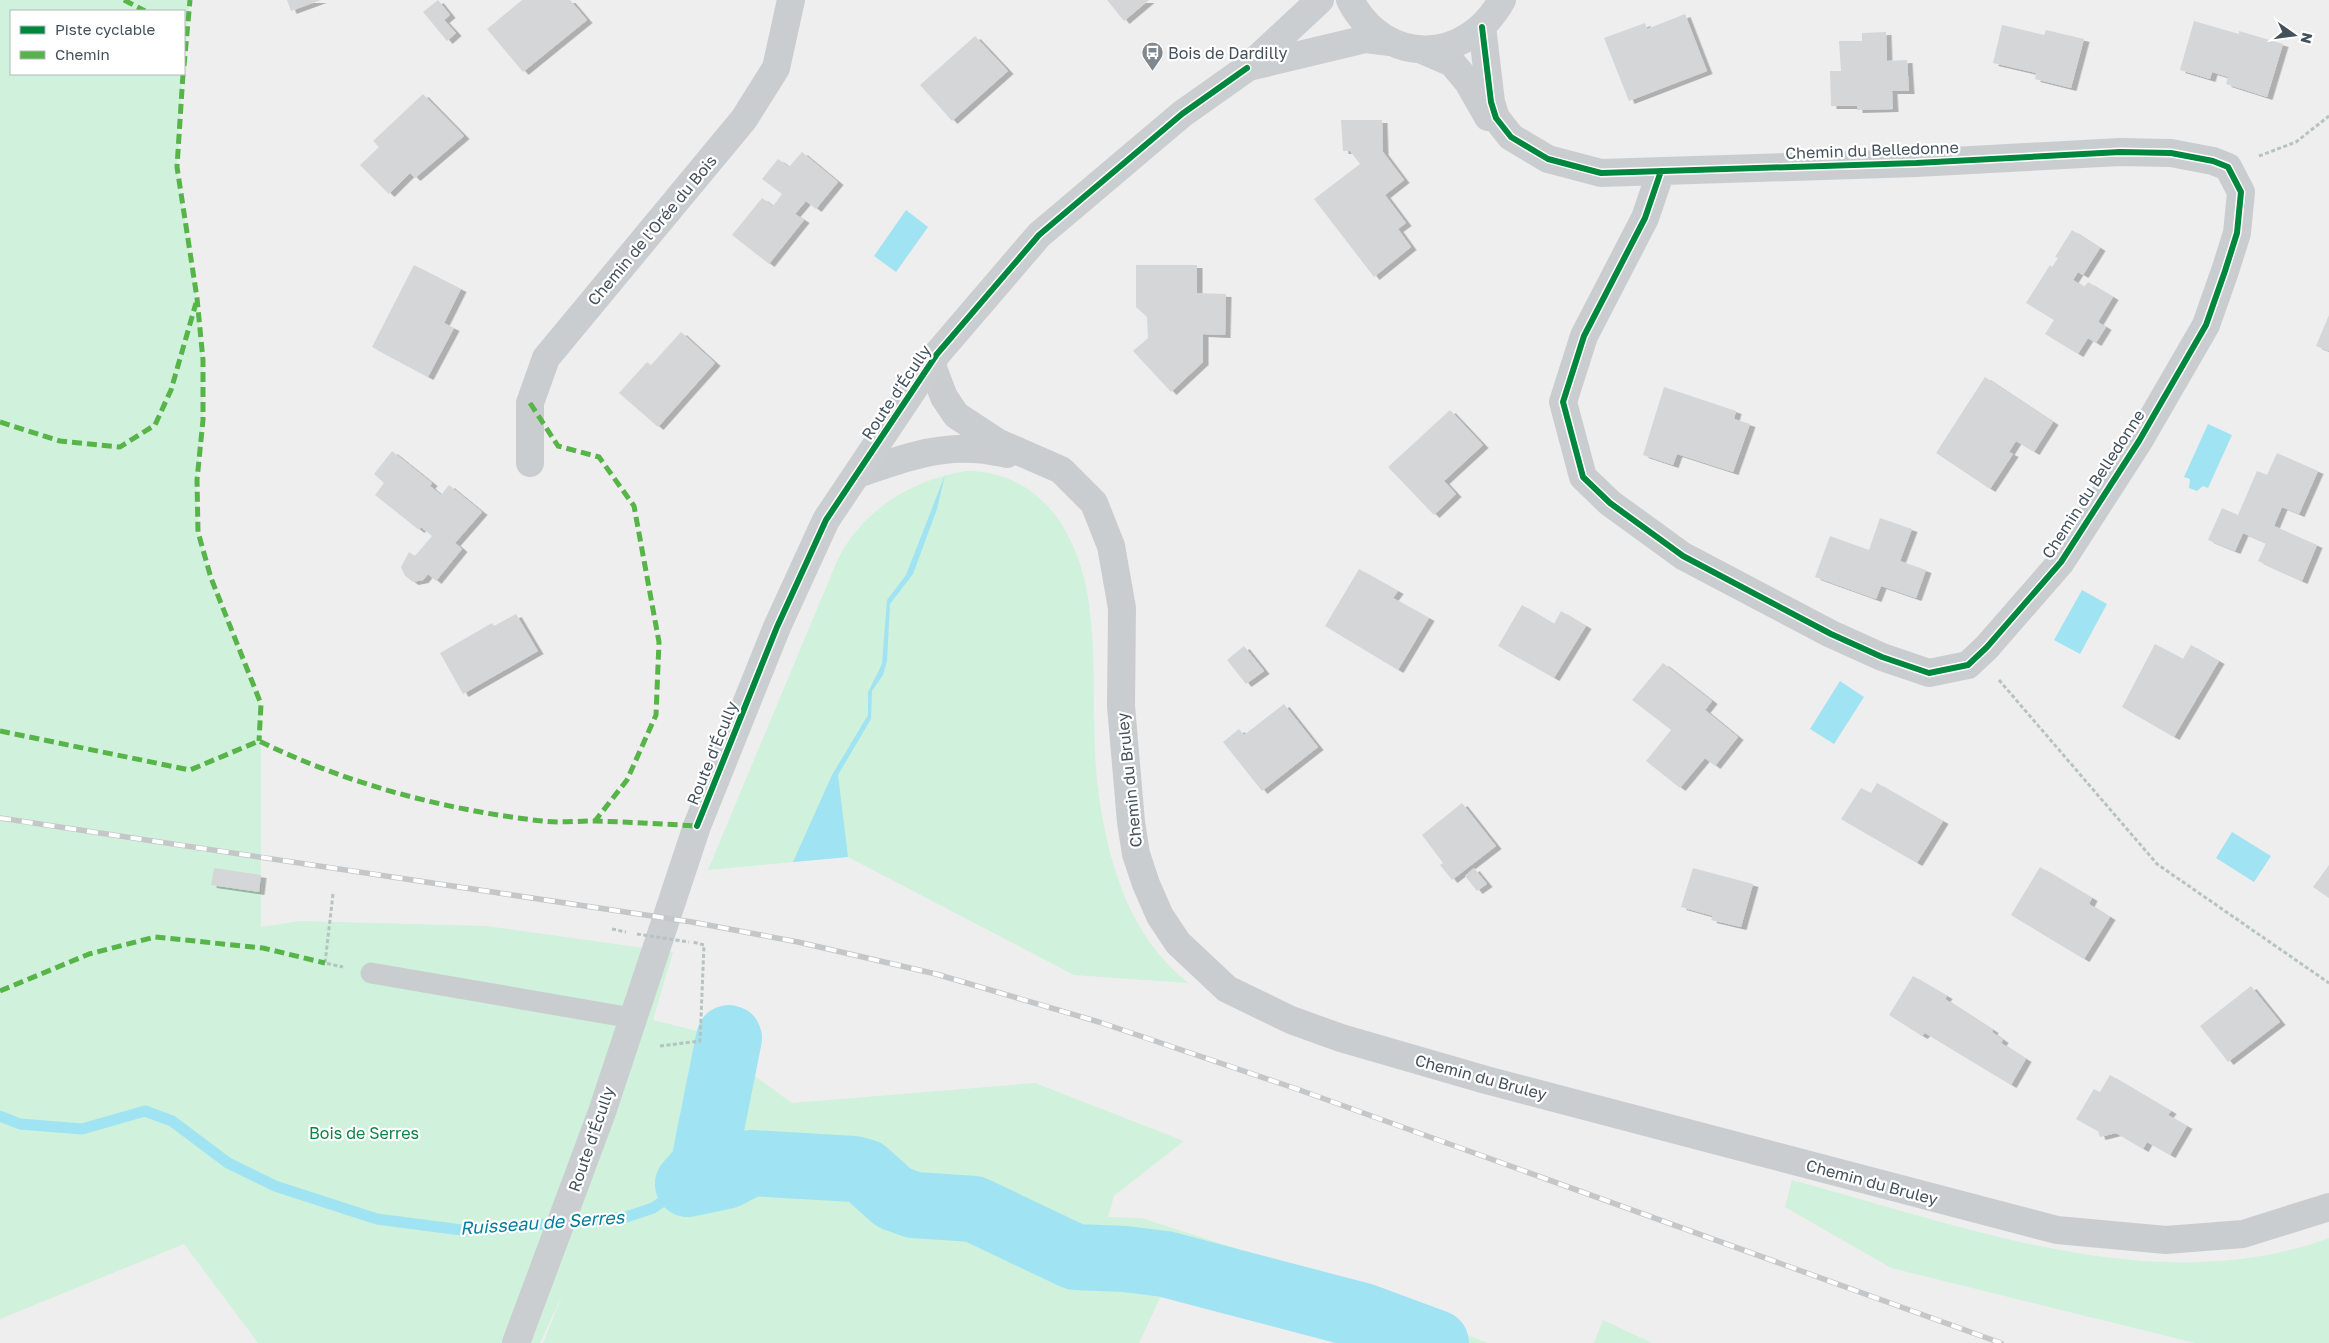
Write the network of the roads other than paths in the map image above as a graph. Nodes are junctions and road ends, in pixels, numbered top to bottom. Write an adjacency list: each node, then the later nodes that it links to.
1 (791, 0): 13 (street, Chemin de l'Orée du Bois)
2 (1320, 0): 8 (main road, Route d'Écully)
3 (1350, 0): 6 (main road)
4 (1502, 0): 5 (main road)
5 (1482, 27): 7 (main road); 9 (street, Chemin du Belledonne)
6 (1390, 42): 7 (main road); 8 (main road, Route d'Écully)
7 (1422, 50): 9 (street, Chemin du Belledonne)
8 (1247, 68): 11 (main road, Route d'Écully)
9 (1511, 137): 10 (street, Chemin du Belledonne)
10 (1661, 171): 10 (street, Chemin du Belledonne)
11 (931, 363): 12 (street, Chemin du Bruley); 14 (main road, Route d'Écully)
12 (1028, 457): 14 (street, Chemin du Bruley); 17 (street, Chemin du Bruley)
13 (530, 463)
14 (858, 474): 16 (main road, Route d'Écully)
15 (371, 973): 16 (lane)
16 (632, 1018): 18 (main road, Route d'Écully)
17 (2329, 1207)
18 (516, 1343)

